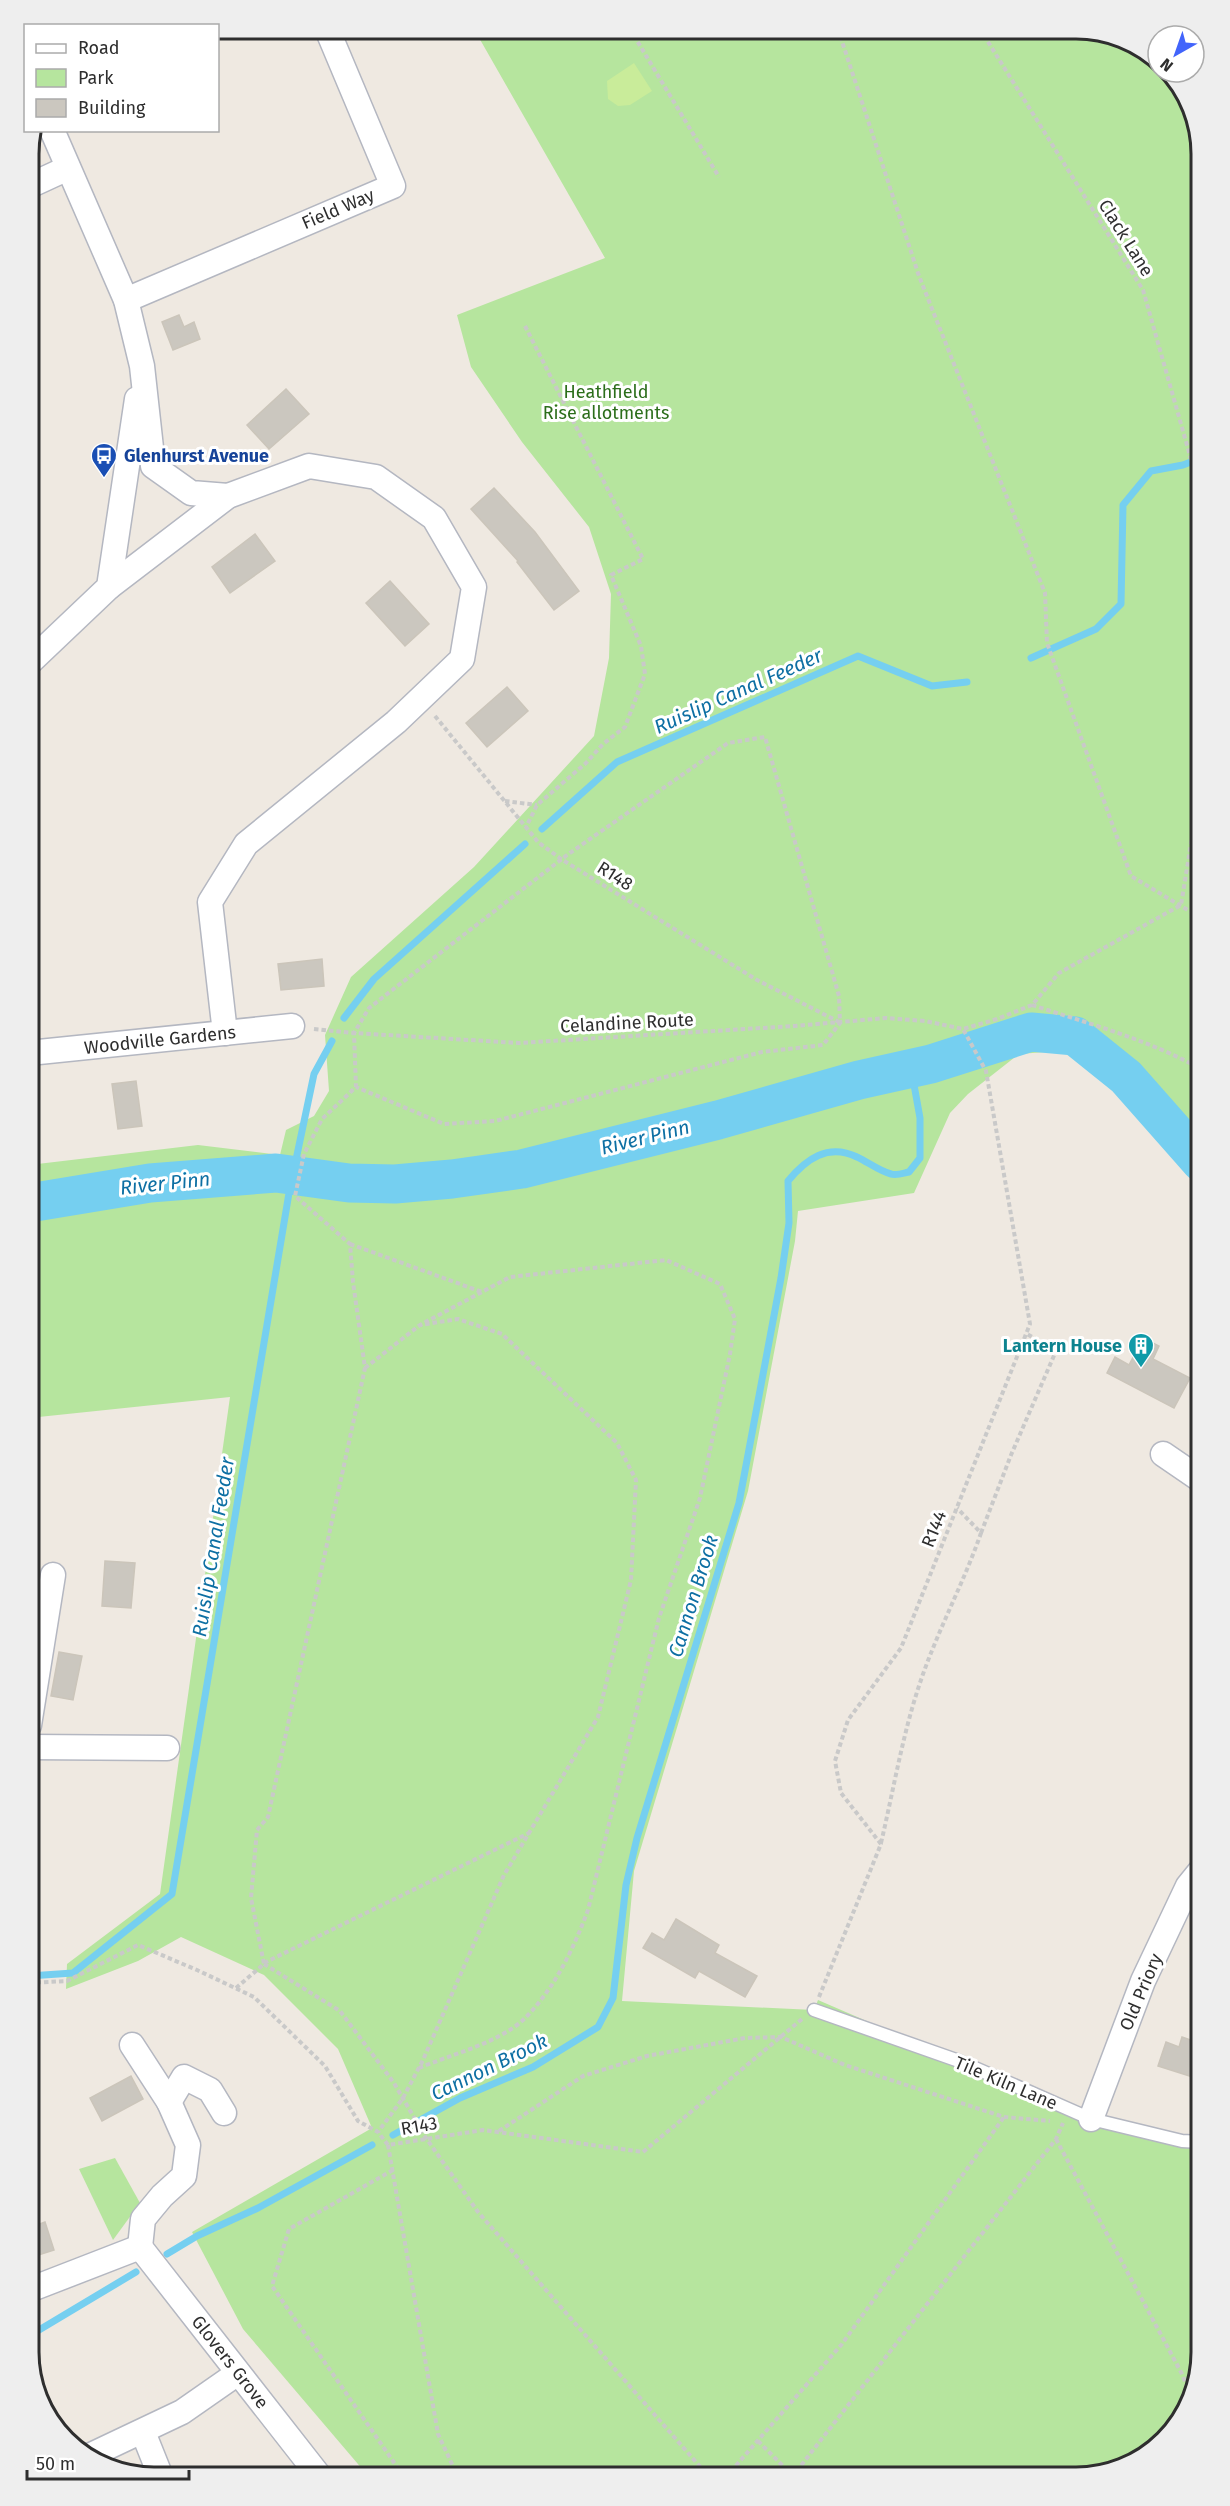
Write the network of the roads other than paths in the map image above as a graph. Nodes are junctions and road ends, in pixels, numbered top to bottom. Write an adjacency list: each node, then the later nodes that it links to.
1 (332, 39): 5 (street, Field Way)
2 (53, 132): 3 (street)
3 (68, 168): 4 (street); 5 (street)
4 (39, 181)
5 (126, 300): 6 (street)
6 (142, 366): 7 (street); 8 (street)
7 (228, 496): 8 (street); 11 (street)
8 (109, 587): 9 (street)
9 (39, 654)
10 (292, 1026): 11 (street, Woodville Gardens)
11 (225, 1033): 12 (street, Woodville Gardens)
12 (39, 1052)
13 (1163, 1454): 14 (street)
14 (1191, 1473)
15 (53, 1575): 16 (street)
16 (39, 1659)
17 (39, 1747): 18 (street)
18 (167, 1748)
19 (1191, 1883): 24 (street, Old Priory)
20 (814, 2010): 24 (lane, Tile Kiln Lane)
21 (132, 2045): 22 (street)
22 (169, 2102): 23 (street); 26 (street)
23 (224, 2113)
24 (1091, 2119): 25 (lane, Tile Kiln Lane)
25 (1191, 2141)
26 (140, 2247): 27 (street); 28 (street, Glovers Grove)
27 (39, 2286)
28 (238, 2373): 29 (street); 32 (street, Glovers Grove)
29 (142, 2432): 30 (street); 31 (street)
30 (98, 2452)
31 (157, 2467)
32 (312, 2467)

